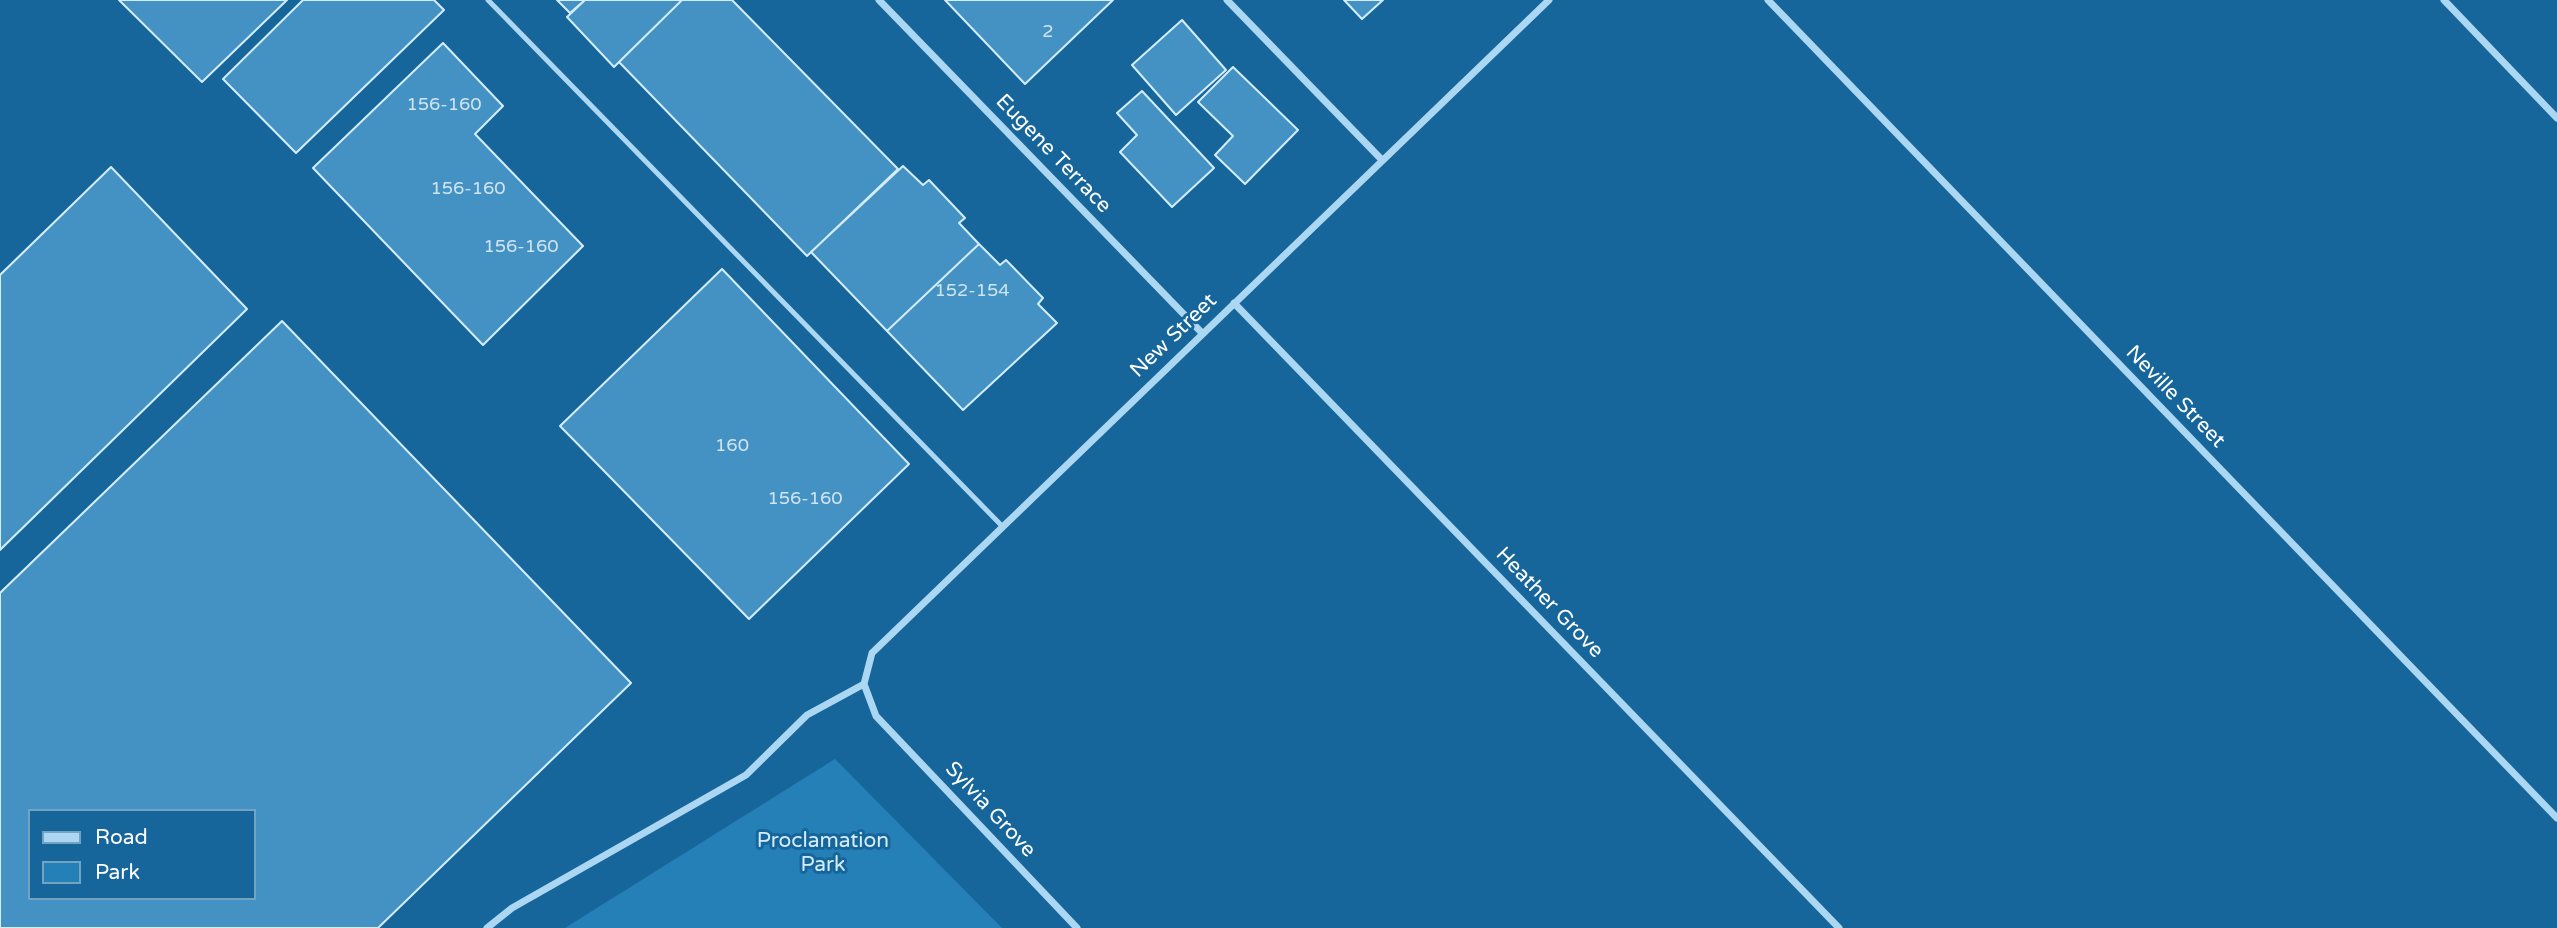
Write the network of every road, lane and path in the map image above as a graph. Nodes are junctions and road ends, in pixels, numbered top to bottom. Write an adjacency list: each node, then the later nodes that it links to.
1 (488, 0): 11 (lane)
2 (879, 0): 10 (street, Eugene Terrace)
3 (1227, 0): 8 (street)
4 (1549, 0): 8 (street, New Street)
5 (1768, 0): 13 (street, Neville Street)
6 (2444, 0): 7 (street)
7 (2557, 118)
8 (1382, 160): 9 (street, New Street)
9 (1234, 303): 10 (street, New Street); 16 (street, Heather Grove)
10 (1202, 333): 11 (street, New Street)
11 (1002, 526): 12 (street, New Street)
12 (864, 684): 14 (street); 15 (street, Sylvia Grove)
13 (2557, 818)
14 (486, 928)
15 (1077, 928)
16 (1839, 928)

